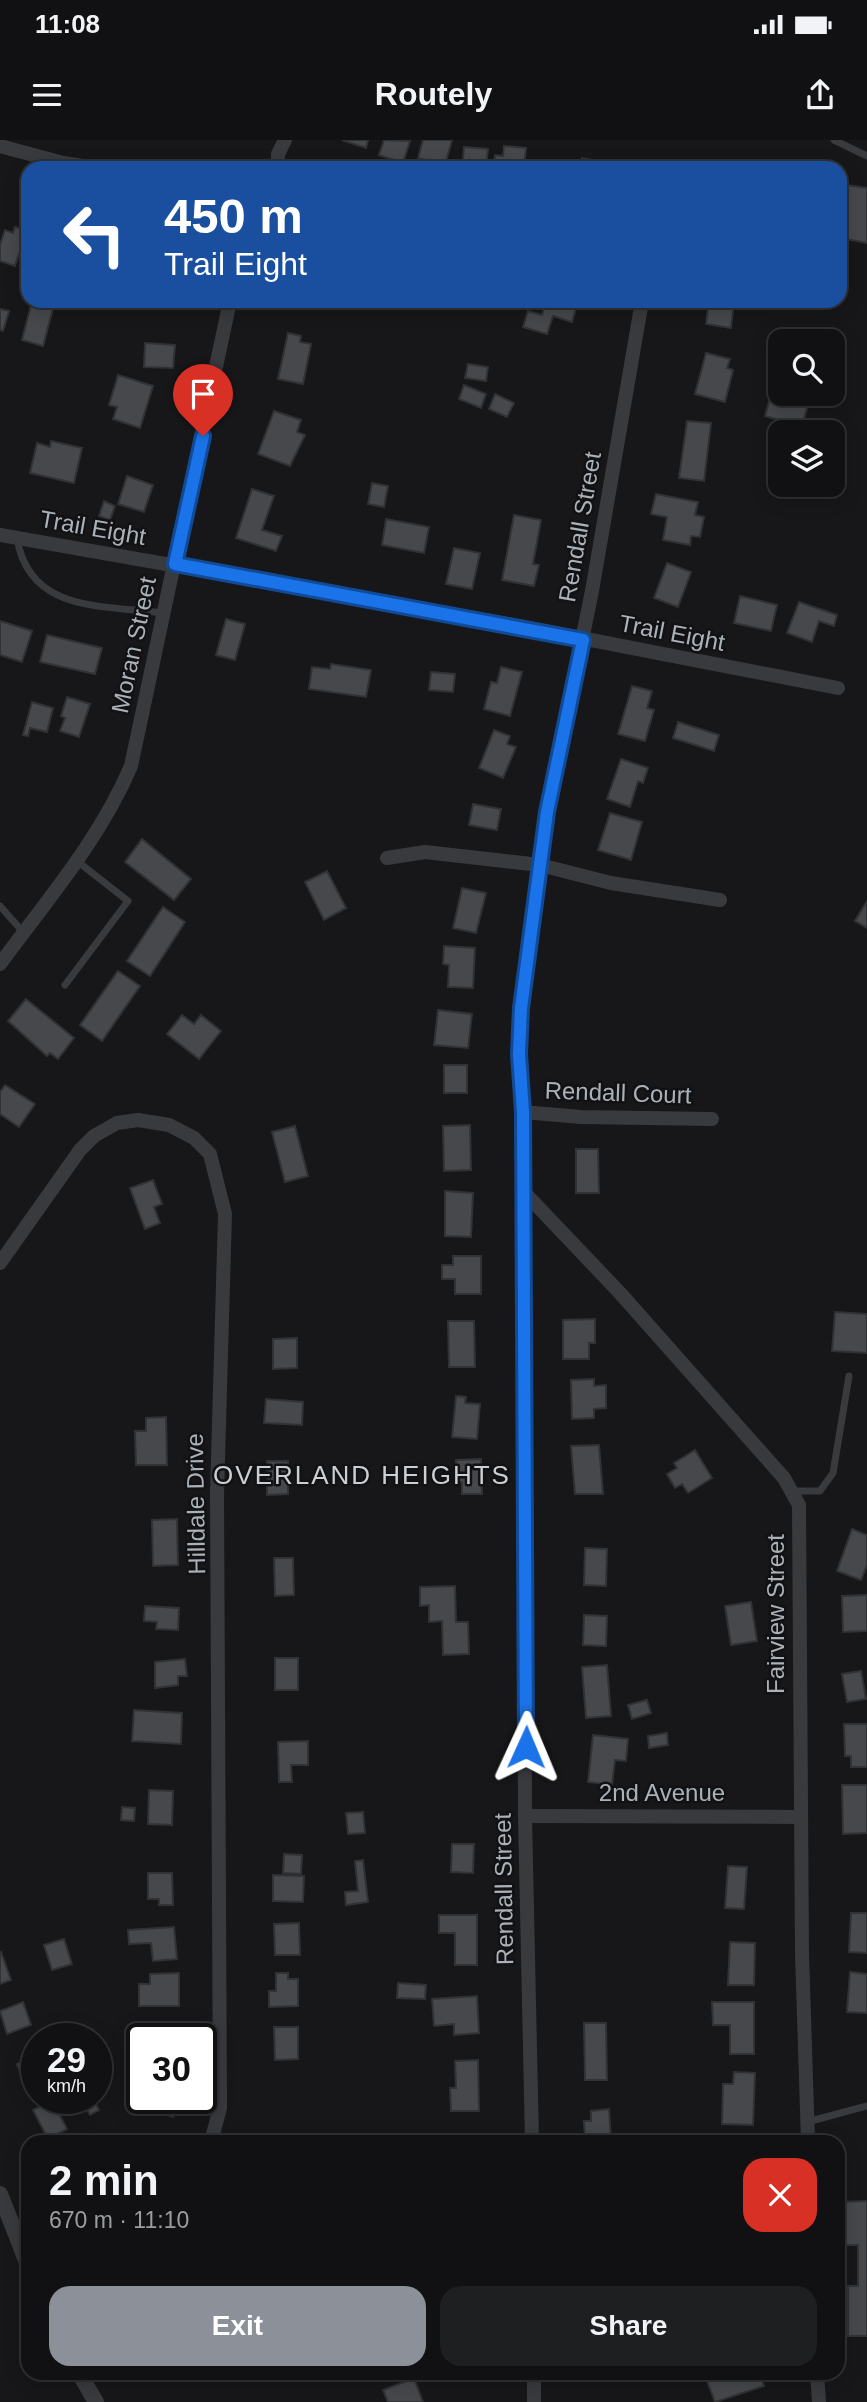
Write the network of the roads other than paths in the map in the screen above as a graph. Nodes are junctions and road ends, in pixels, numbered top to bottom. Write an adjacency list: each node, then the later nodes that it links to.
1 (285, 140): 6 (street)
2 (834, 140): 4 (lane)
3 (0, 146): 5 (street)
4 (867, 156)
5 (56, 161)
6 (278, 161)
7 (229, 308): 11 (street, Moran Street)
8 (641, 308): 13 (street, Rendall Street)
9 (0, 535): 10 (street, Trail Eight)
10 (17, 538): 11 (street, Trail Eight); 12 (lane)
11 (175, 564): 12 (street, Moran Street); 13 (street, Trail Eight)
12 (165, 613): 16 (street, Moran Street)
13 (583, 640): 14 (street, Trail Eight); 17 (street, Rendall Street)
14 (838, 688)
15 (387, 858): 17 (street)
16 (77, 861): 20 (street, Moran Street); 22 (lane)
17 (540, 864): 18 (street); 23 (street, Rendall Street)
18 (720, 900)
19 (0, 906): 20 (lane)
20 (23, 932): 21 (street, Moran Street)
21 (0, 964)
22 (65, 985)
23 (523, 1112): 24 (street, Rendall Court); 25 (street, Rendall Street)
24 (712, 1119)
25 (523, 1191): 28 (street); 29 (street, Rendall Street)
26 (1, 1258): 33 (street, Hilldale Drive)
27 (849, 1377): 28 (lane)
28 (794, 1491): 30 (street, Fairview Street)
29 (525, 1816): 30 (street, 2nd Avenue); 34 (street, Rendall Street)
30 (800, 1816): 32 (street, Fairview Street)
31 (867, 2105): 32 (lane)
32 (807, 2122): 35 (street, Fairview Street)
33 (213, 2135)
34 (532, 2135)
35 (808, 2135)
36 (0, 2194): 37 (street)
37 (21, 2247)
38 (83, 2380): 41 (street)
39 (534, 2380): 42 (street)
40 (817, 2380): 43 (street)
41 (96, 2402)
42 (534, 2402)
43 (819, 2402)

